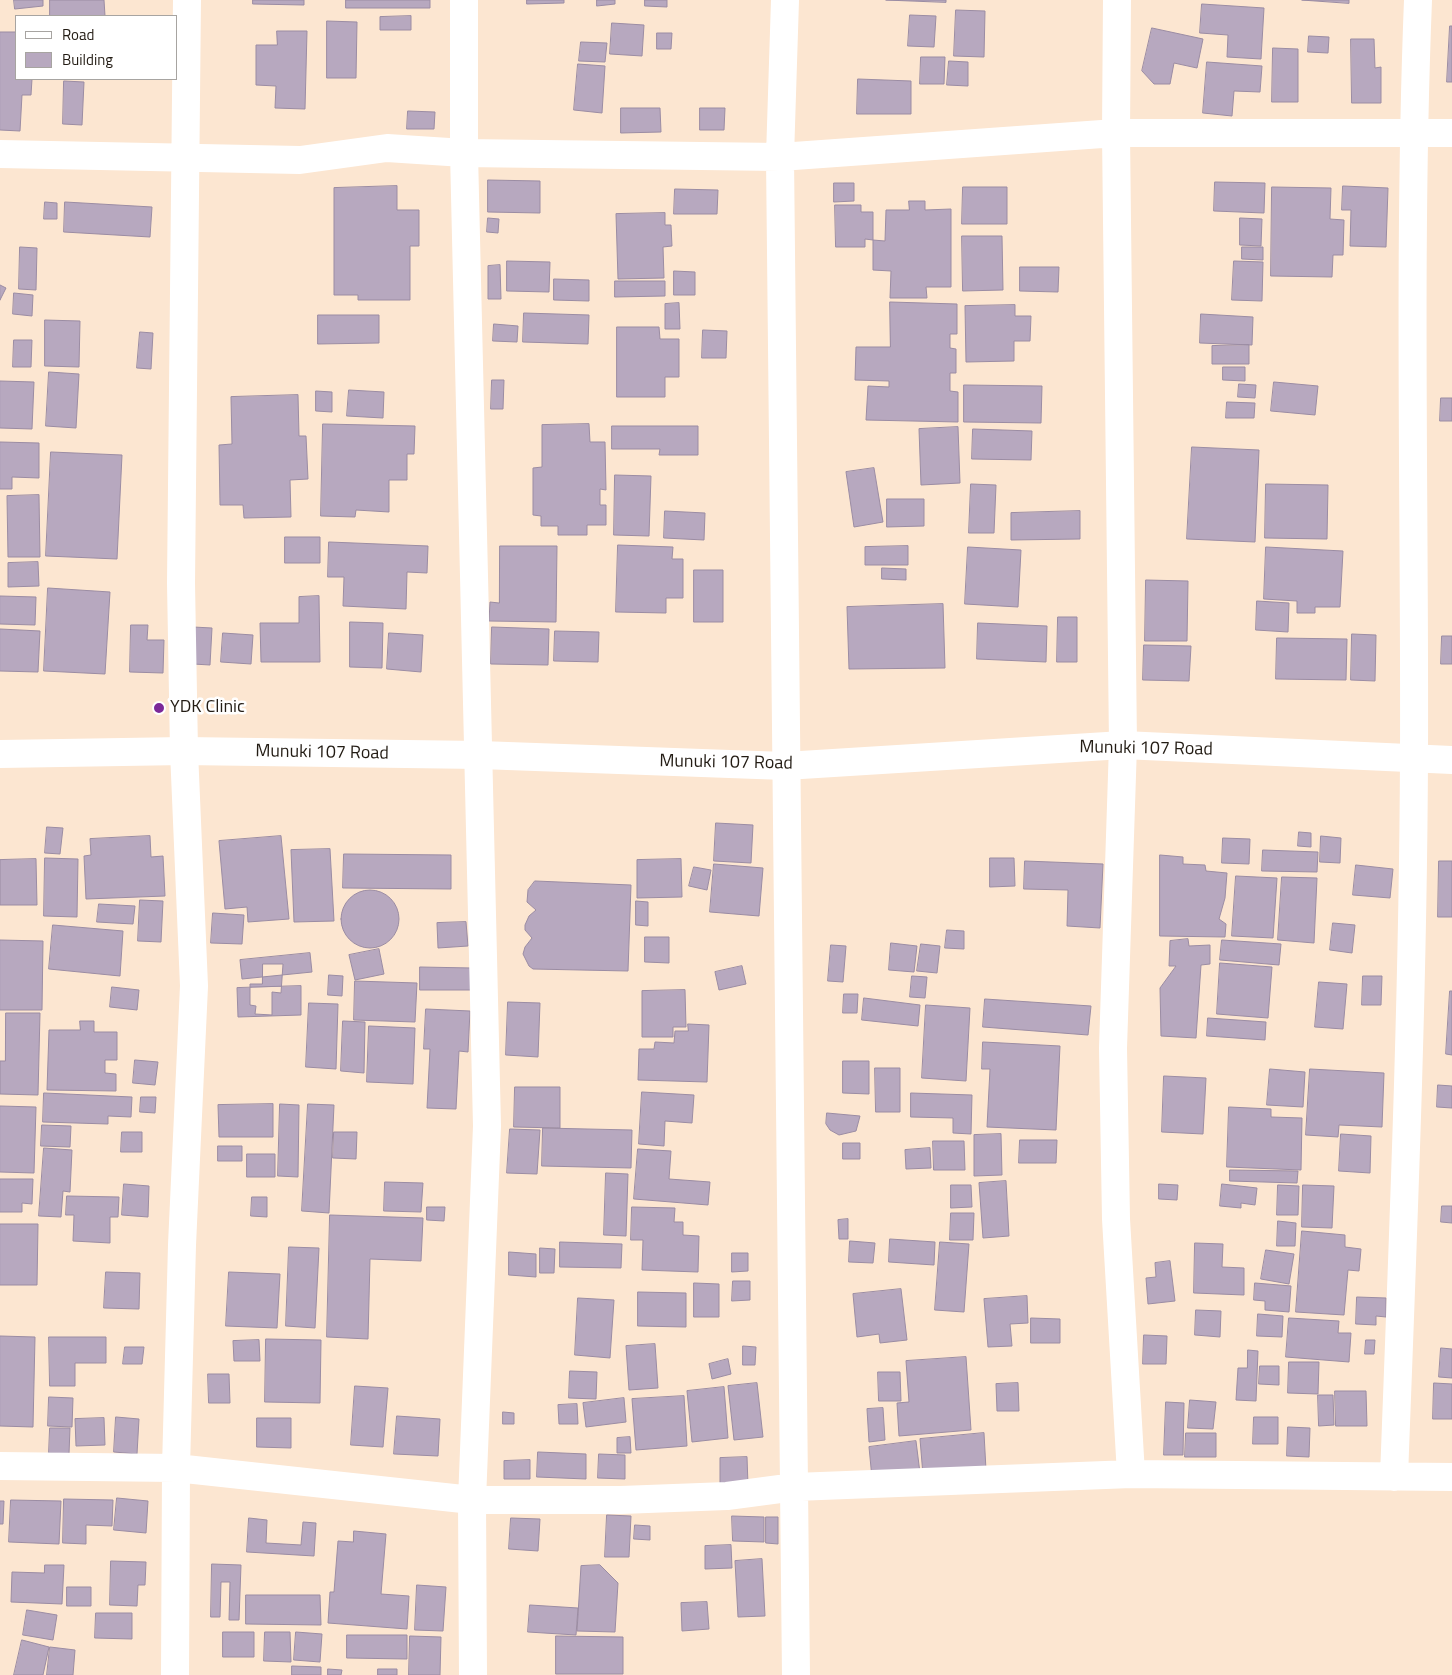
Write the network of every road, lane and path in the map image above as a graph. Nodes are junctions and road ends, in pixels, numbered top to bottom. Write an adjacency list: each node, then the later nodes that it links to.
1 (187, 0): 12 (street)
2 (464, 0): 10 (street)
3 (785, 0): 11 (street)
4 (1117, 0): 7 (street)
5 (1418, 0): 6 (street)
6 (1413, 132): 7 (street); 8 (street); 17 (street)
7 (1116, 133): 11 (street); 13 (street)
8 (1452, 133)
9 (0, 154): 12 (street)
10 (464, 154): 11 (street); 12 (street); 16 (street)
11 (780, 157): 19 (street)
12 (185, 158): 14 (street)
13 (1123, 745): 17 (street, Munuki 107 Road); 19 (street, Munuki 107 Road); 22 (street)
14 (184, 751): 15 (street, Munuki 107 Road); 16 (street, Munuki 107 Road); 21 (street)
15 (0, 754)
16 (480, 755): 19 (street, Munuki 107 Road); 26 (street)
17 (1414, 760): 18 (street, Munuki 107 Road); 23 (street)
18 (1452, 760)
19 (785, 766): 25 (street)
20 (0, 1466): 21 (street)
21 (176, 1468): 26 (street); 27 (street)
22 (1131, 1474): 23 (street); 25 (street)
23 (1394, 1477): 24 (street)
24 (1452, 1477)
25 (795, 1487): 26 (street); 29 (street)
26 (472, 1500): 28 (street)
27 (175, 1675)
28 (473, 1675)
29 (796, 1675)

